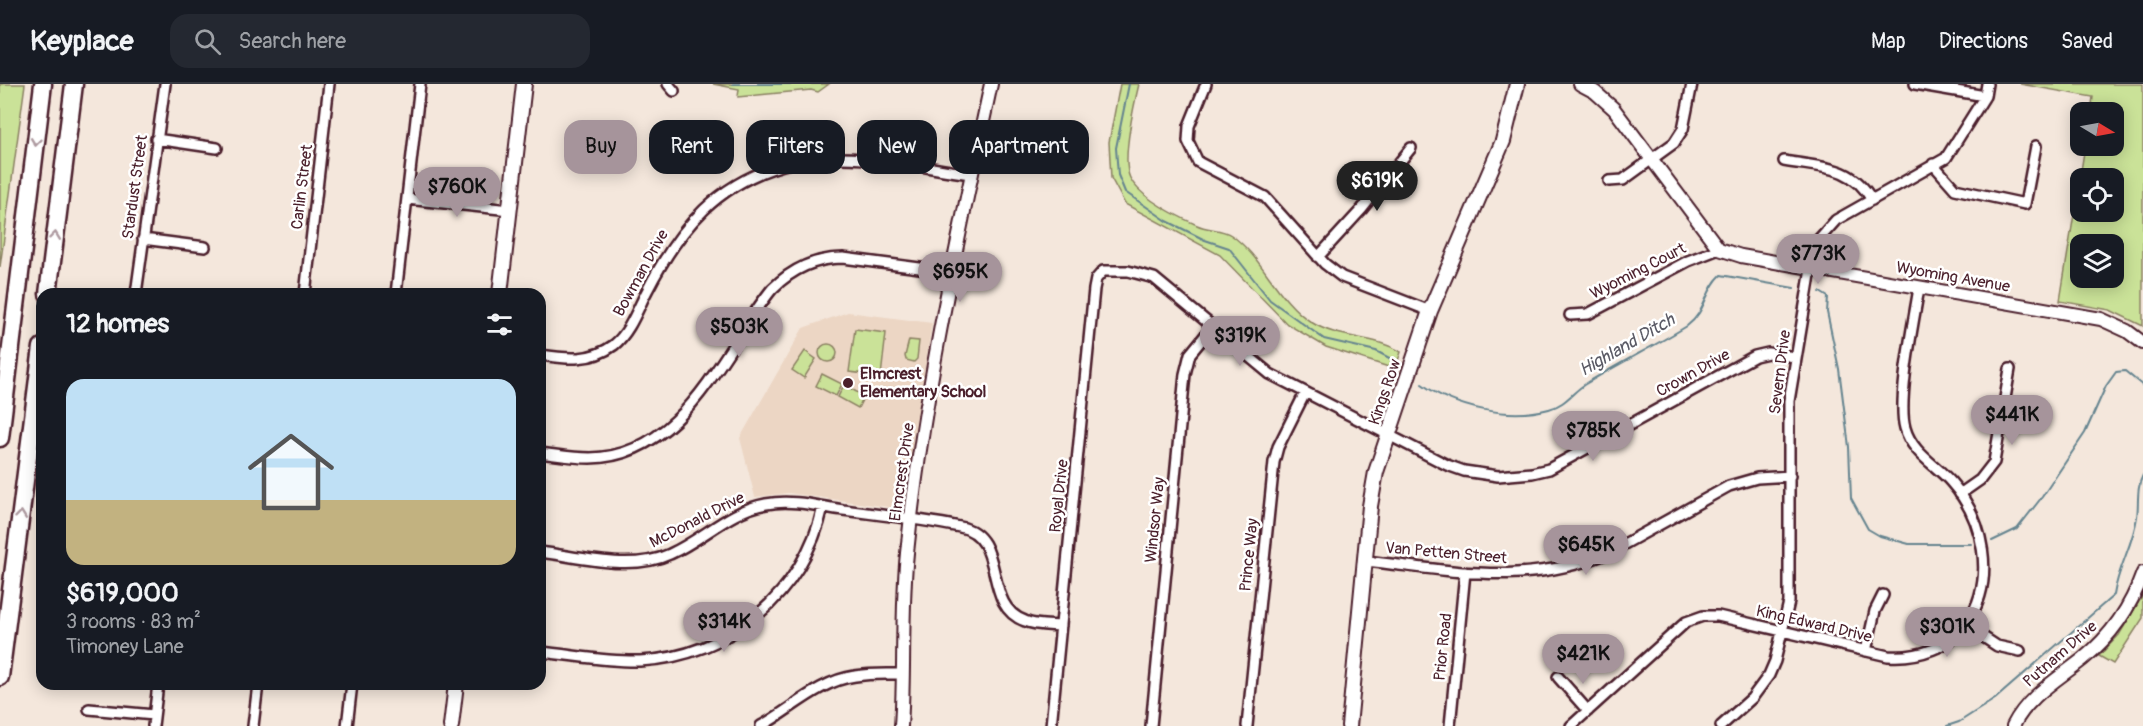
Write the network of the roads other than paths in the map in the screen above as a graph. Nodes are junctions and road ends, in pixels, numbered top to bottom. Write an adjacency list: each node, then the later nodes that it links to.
1 (43, 84): 52 (highway, one-way to 52)
2 (74, 84): 36 (highway, one-way to 2)
3 (165, 84): 16 (street, Stardust Street)
4 (329, 84): 38 (street, Carlin Street)
5 (420, 84): 26 (street)
6 (524, 84): 28 (main road)
7 (991, 84): 15 (street, Elmcrest Drive)
8 (1206, 84): 32 (street)
9 (1517, 84): 42 (main road, Kings Row)
10 (1580, 84): 20 (street)
11 (1692, 84): 20 (street)
12 (1915, 84): 14 (street)
13 (1987, 84): 14 (street, Severn Drive)
14 (1985, 96): 22 (street, Severn Drive)
15 (983, 120)
16 (156, 140): 18 (street); 29 (street, Stardust Street)
17 (2036, 146): 22 (street)
18 (217, 148)
19 (1411, 148): 32 (street)
20 (1651, 160): 25 (street); 31 (street)
21 (1784, 161): 27 (street)
22 (1934, 164): 27 (street, Severn Drive)
23 (949, 171): 46 (street, Bowman Drive)
24 (971, 174): 35 (street, Elmcrest Drive)
25 (1609, 181)
26 (407, 199): 28 (street); 39 (street)
27 (1872, 200): 33 (street, Severn Drive)
28 (510, 210): 40 (main road)
29 (143, 239): 30 (street); 37 (street, Stardust Street)
30 (205, 248)
31 (1719, 249): 33 (street, Wyoming Avenue); 43 (street, Wyoming Court)
32 (1318, 257): 42 (street)
33 (1811, 268): 41 (street, Wyoming Avenue); 47 (street, Severn Drive)
34 (1103, 271): 44 (street, Crown Drive); 64 (street, Royal Drive)
35 (950, 272): 53 (street); 57 (street, Elmcrest Drive)
36 (49, 288)
37 (137, 288)
38 (306, 288)
39 (397, 288)
40 (501, 288)
41 (1919, 288): 45 (street, Wyoming Avenue); 55 (street, King Edward Drive)
42 (1430, 311): 51 (main road, Kings Row)
43 (1569, 315)
44 (1213, 326): 50 (street, Crown Drive); 86 (street, Windsor Way)
45 (2143, 342)
46 (546, 356)
47 (1795, 357): 51 (street, Crown Drive); 54 (street, Severn Drive)
48 (2010, 369): 55 (street)
49 (36, 393): 70 (highway, one-way to 49)
50 (1305, 393): 51 (street, Crown Drive); 87 (street, Prince Way)
51 (1388, 434): 59 (main road, Kings Row)
52 (0, 438)
53 (546, 453)
54 (1790, 476): 60 (street, Van Petten Street); 65 (street, Severn Drive)
55 (1960, 494): 63 (street, King Edward Drive)
56 (823, 507): 57 (street, McDonald Drive); 58 (street, McDonald Drive); 68 (street)
57 (911, 519): 64 (street, McDonald Drive); 69 (street, Elmcrest Drive)
58 (546, 553)
59 (1365, 561): 60 (street, Van Petten Street); 88 (main road, Kings Row)
60 (1466, 572): 89 (street, Prior Road)
61 (2143, 573): 92 (street, Putnam Drive)
62 (1884, 595): 66 (street)
63 (1965, 625): 66 (street, King Edward Drive); 67 (street)
64 (1060, 626): 85 (street, Royal Drive)
65 (1783, 632): 66 (street, King Edward Drive); 77 (street, King Edward Drive); 91 (street, Severn Drive)
66 (1866, 651)
67 (2020, 651)
68 (546, 653)
69 (902, 675): 83 (street); 84 (street, Elmcrest Drive)
70 (0, 677)
71 (1558, 677): 77 (street)
72 (157, 690): 78 (street)
73 (257, 690): 80 (street)
74 (351, 690): 81 (street)
75 (455, 690): 82 (main road)
76 (88, 709): 78 (street)
77 (1588, 711): 90 (street, King Edward Drive)
78 (154, 716): 79 (street)
79 (153, 726)
80 (253, 726)
81 (347, 726)
82 (451, 726)
83 (760, 726)
84 (901, 726)
85 (1051, 726)
86 (1151, 726)
87 (1247, 726)
88 (1349, 726)
89 (1450, 726)
90 (1571, 726)
91 (1721, 726)
92 (2013, 726)

